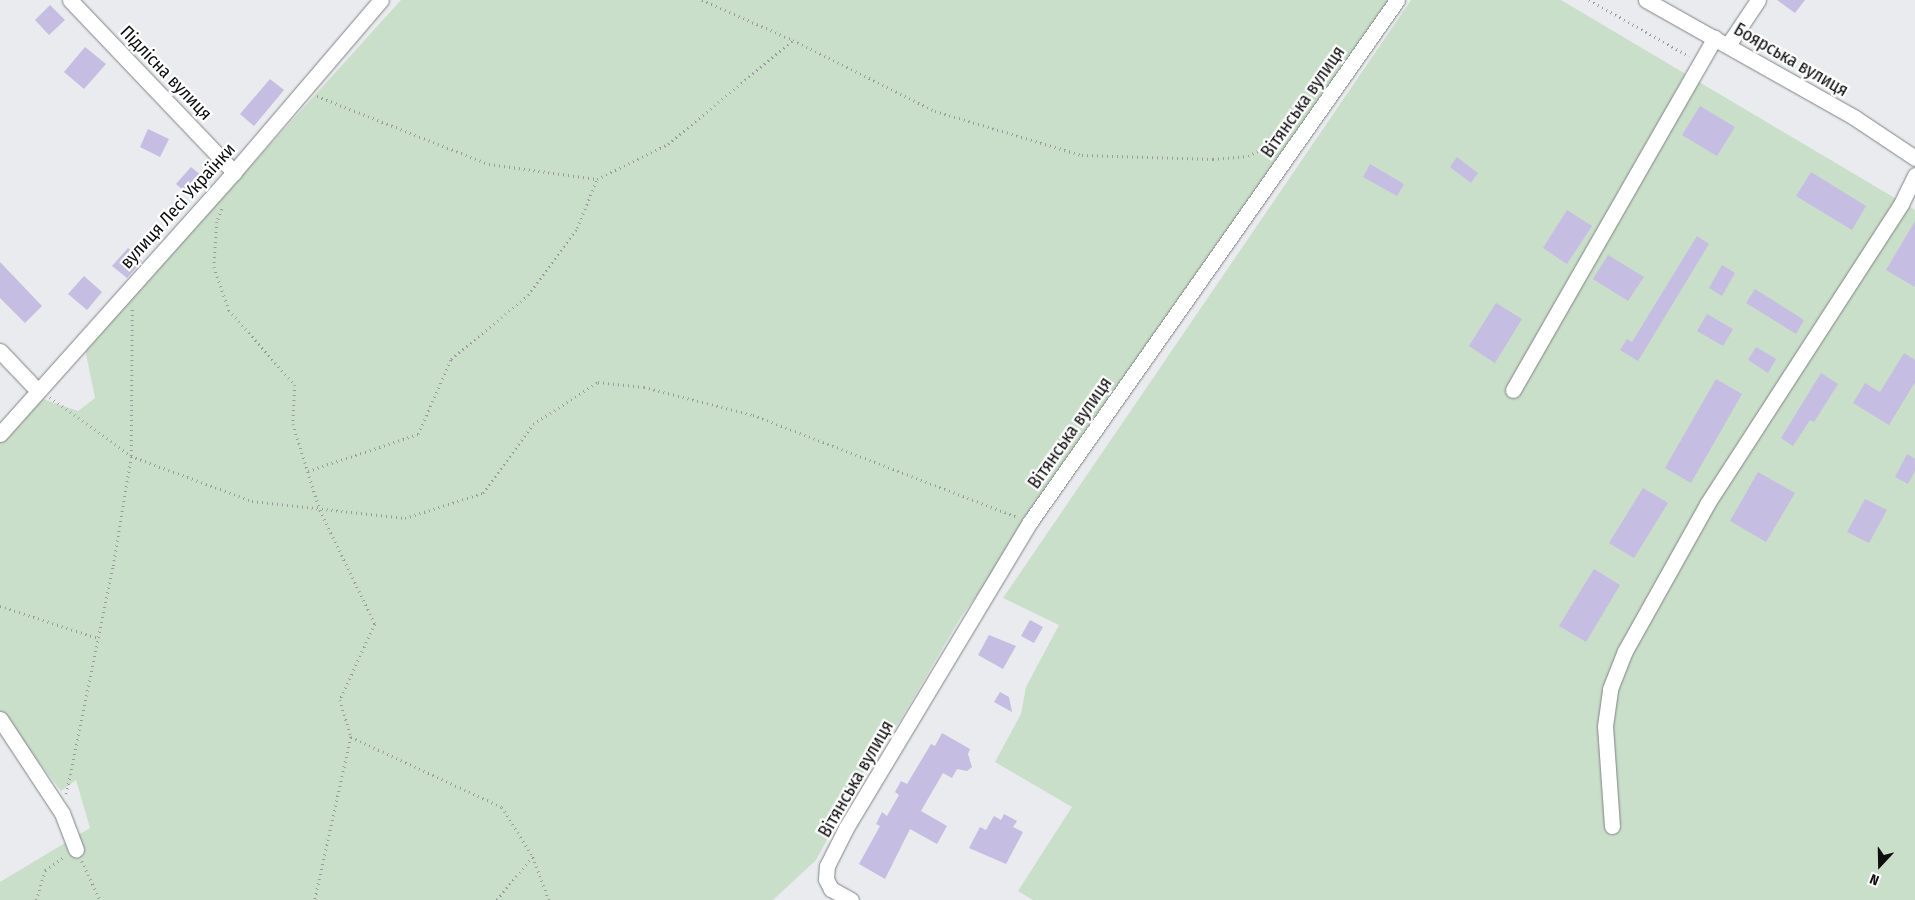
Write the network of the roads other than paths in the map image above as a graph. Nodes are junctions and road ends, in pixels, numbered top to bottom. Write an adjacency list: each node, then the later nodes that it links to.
1 (70, 0): 8 (street, Підлісна вулиця)
2 (381, 0): 8 (street, вулиця Лесі Українки)
3 (1397, 0): 17 (street, Вітянська вулиця)
4 (1646, 0): 6 (street, Боярська вулиця)
5 (1758, 0): 6 (street)
6 (1722, 41): 7 (street, Боярська вулиця); 11 (street)
7 (1915, 158)
8 (234, 172): 12 (street, вулиця Лесі Українки)
9 (1915, 175): 15 (street)
10 (0, 351): 12 (street)
11 (1513, 390)
12 (38, 391): 13 (street, вулиця Лесі Українки)
13 (0, 434)
14 (0, 720): 16 (street)
15 (1612, 826)
16 (76, 849)
17 (851, 900)

